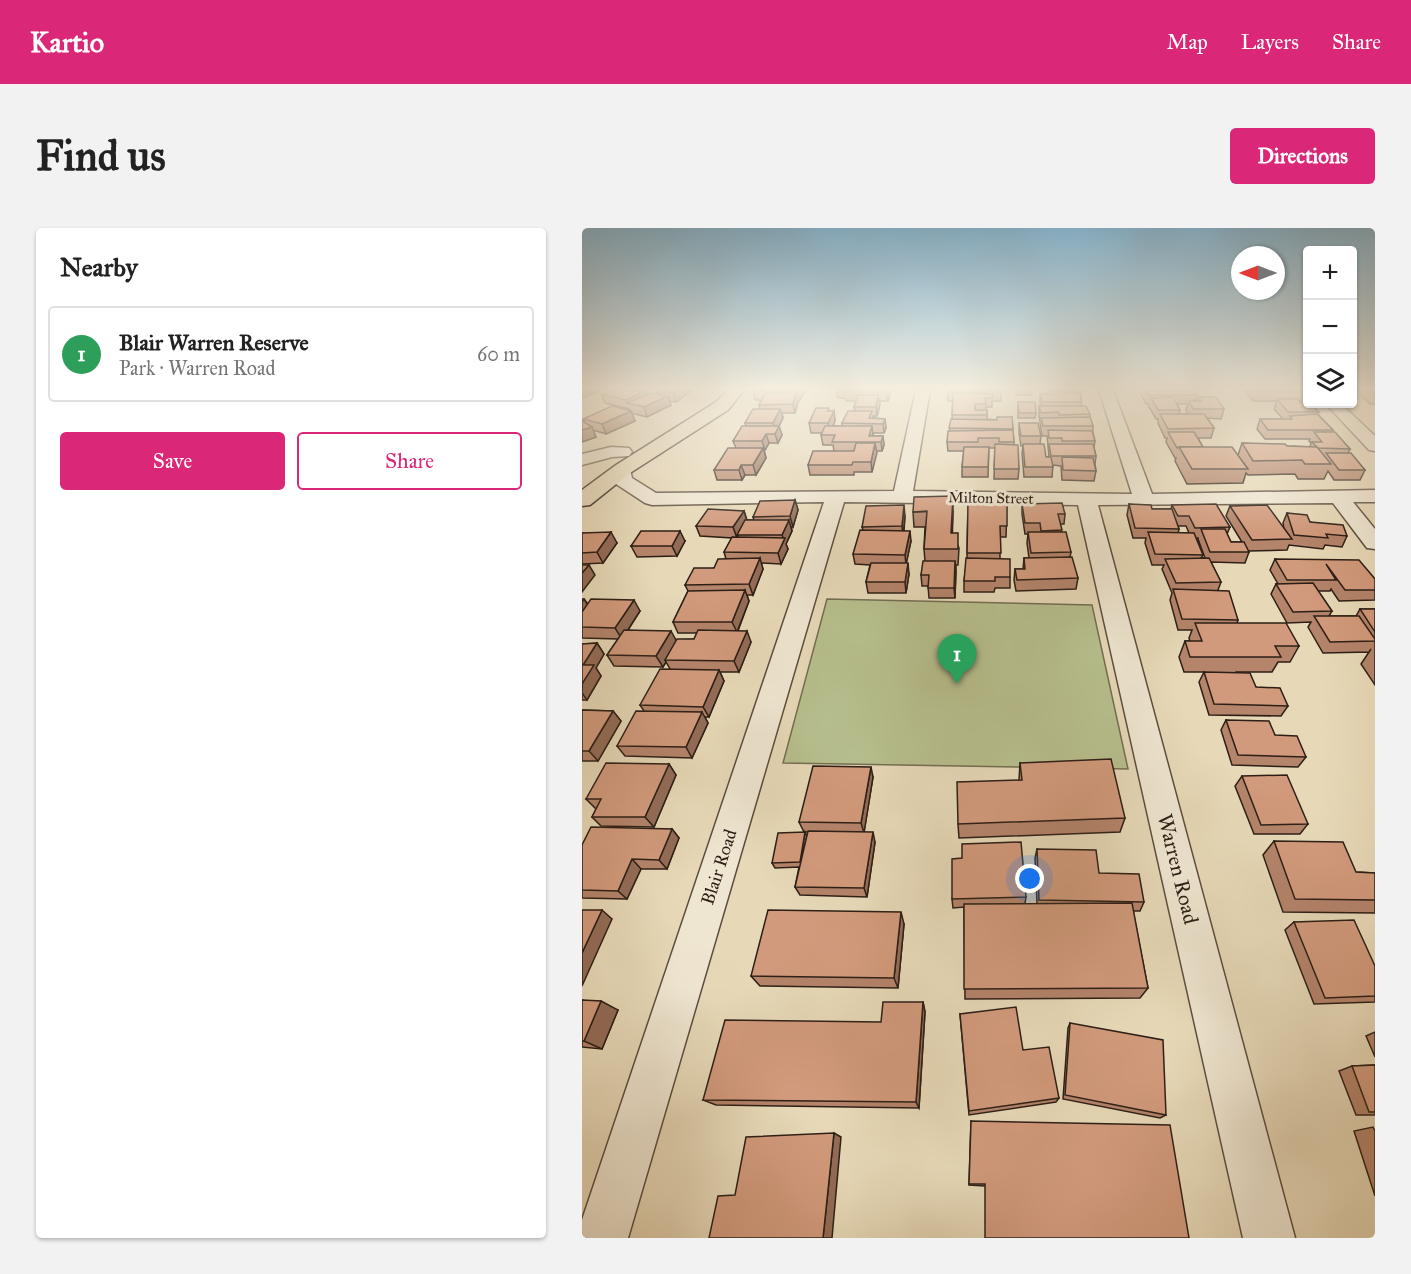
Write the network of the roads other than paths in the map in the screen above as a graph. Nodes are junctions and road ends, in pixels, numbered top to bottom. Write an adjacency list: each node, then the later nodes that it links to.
1 (666, 437): 5 (main road)
2 (914, 437): 10 (street)
3 (1122, 437): 12 (street)
4 (582, 460): 5 (street)
5 (623, 461): 6 (main road); 8 (street, Milton Street)
6 (586, 489)
7 (1337, 495): 9 (street, Milton Street); 12 (street, Milton Street); 13 (street)
8 (837, 496): 10 (street, Milton Street); 14 (street, Blair Road)
9 (1375, 496)
10 (902, 497): 11 (street, Milton Street)
11 (1087, 500): 12 (street, Milton Street); 15 (street, Warren Road)
12 (1143, 500)
13 (1375, 543)
14 (602, 1238)
15 (1269, 1238)

